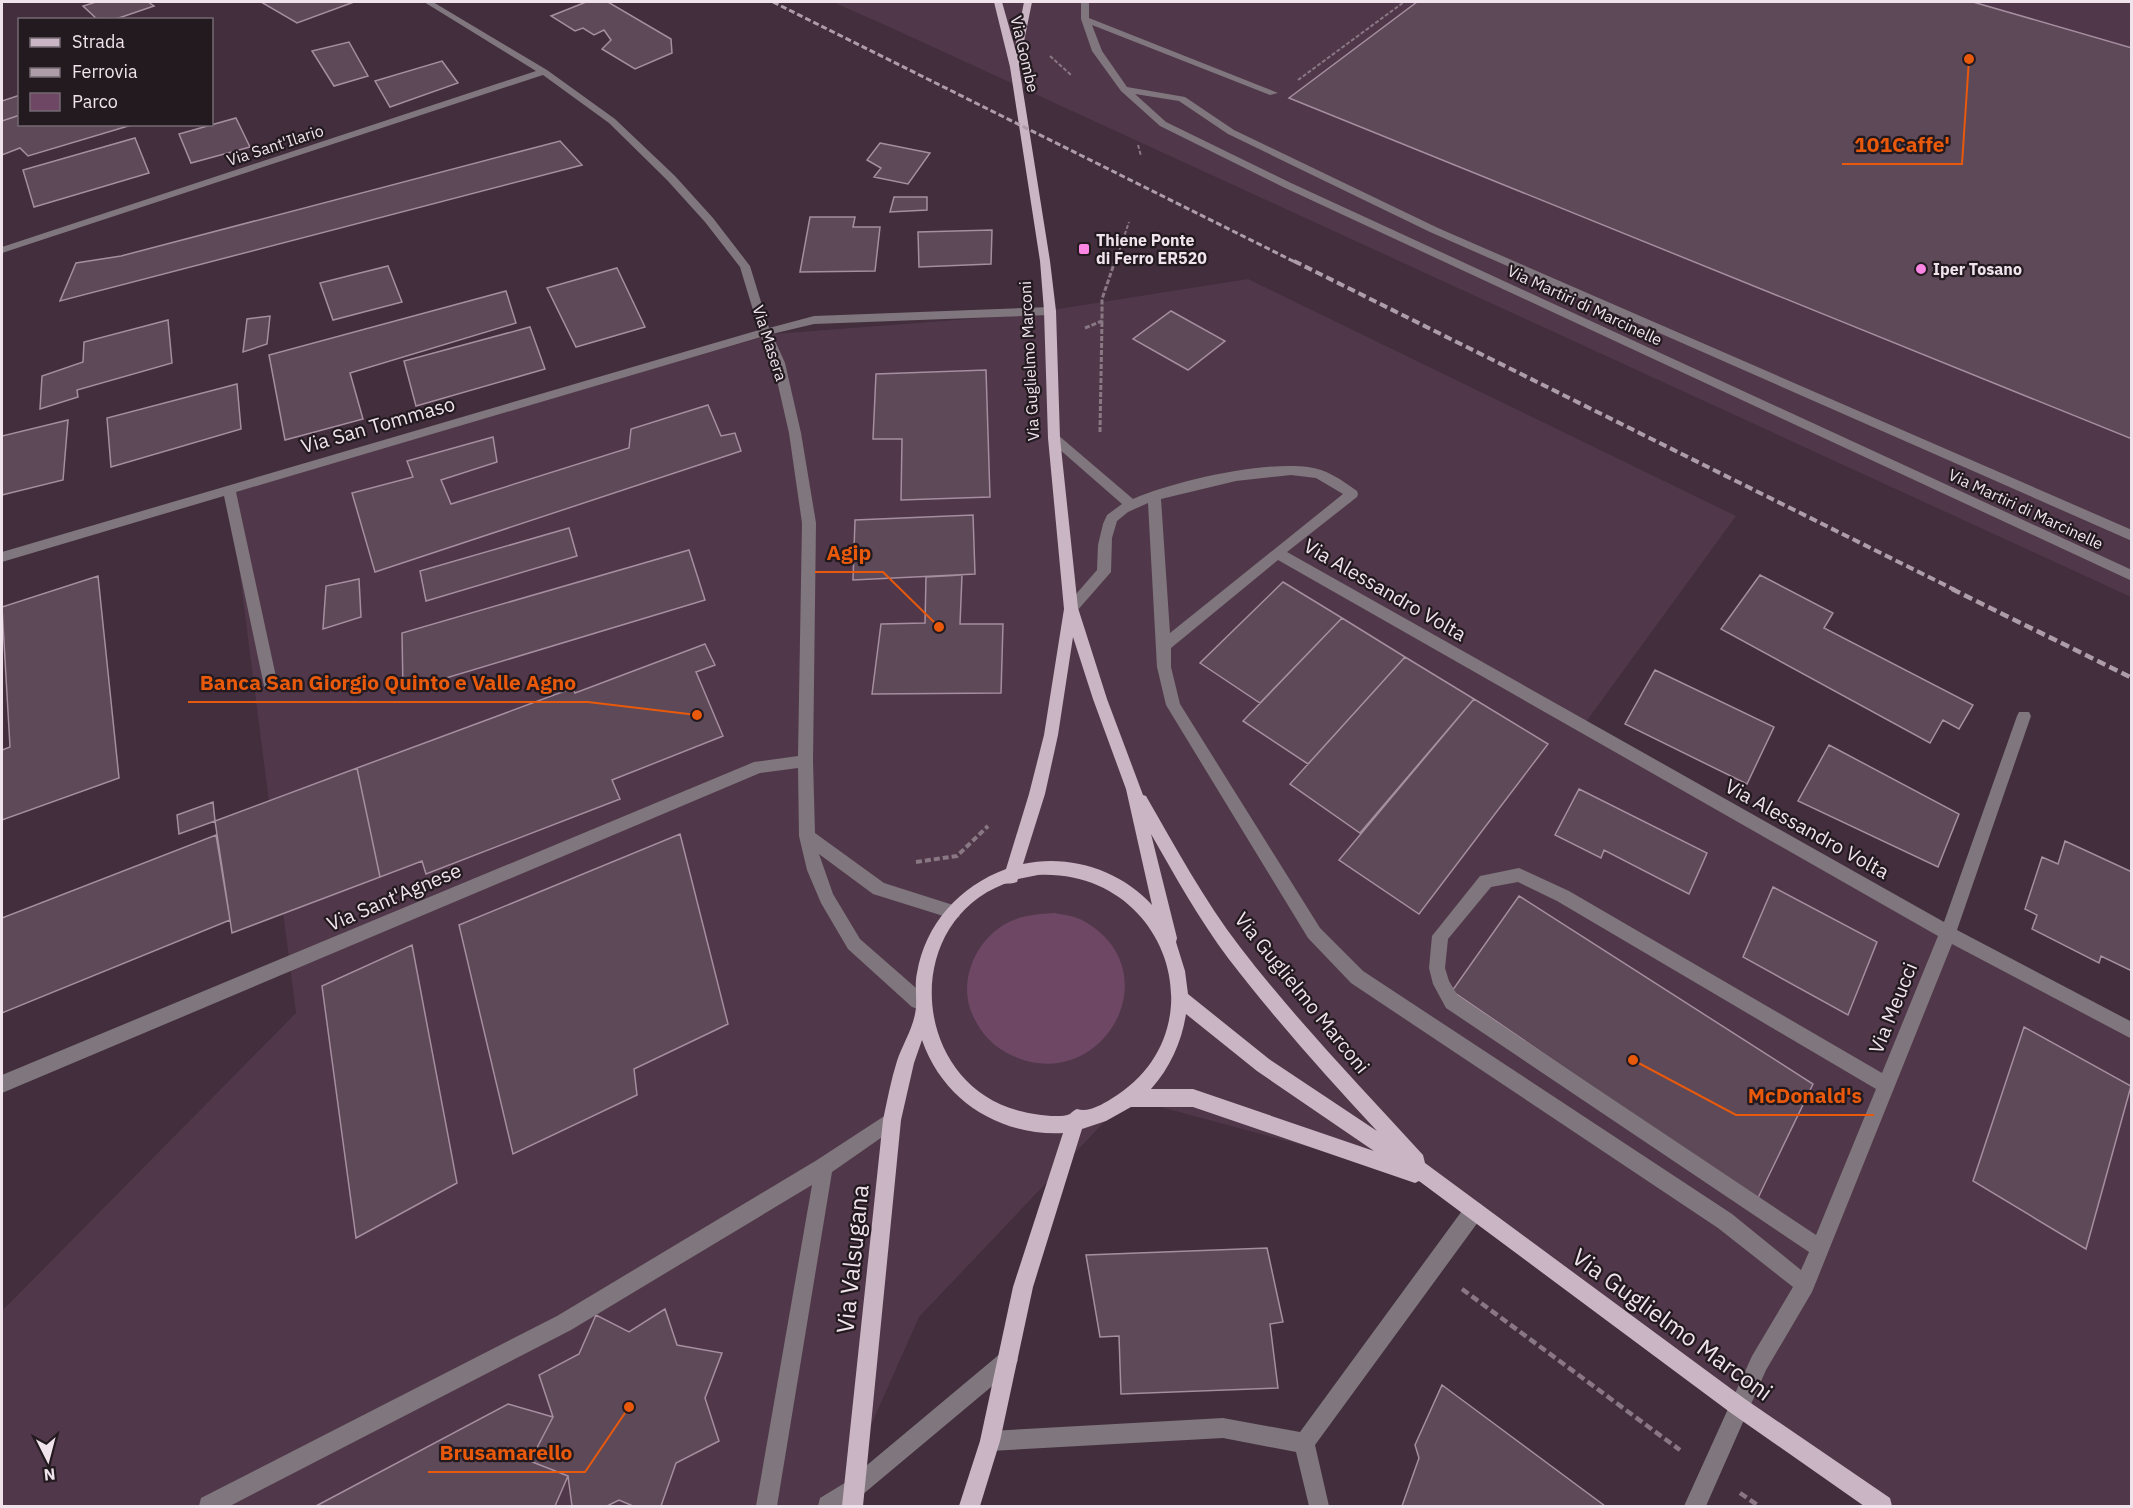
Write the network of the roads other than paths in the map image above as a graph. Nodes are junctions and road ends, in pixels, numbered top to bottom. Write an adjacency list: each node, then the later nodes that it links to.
1 (428, 2): 7 (street, Via Masera)
2 (998, 2): 6 (main road, Via Gombe)
3 (1028, 2): 6 (main road)
4 (1085, 2): 5 (street, Via Martiri di Marcinelle)
5 (1085, 19): 8 (street, Via Martiri di Marcinelle); 9 (street)
6 (1015, 67): 10 (main road, Via Gombe)
7 (544, 72): 11 (street, Via Sant'Ilario); 13 (street, Via Masera)
8 (1124, 89): 18 (street); 21 (street, Via Martiri di Marcinelle)
9 (1273, 93)
10 (1023, 114): 12 (main road, Via Guglielmo Marconi)
11 (2, 249)
12 (1050, 310): 13 (street, Via San Tommaso); 14 (main road, Via Guglielmo Marconi)
13 (765, 332): 15 (street, Via San Tommaso); 26 (street, Via Masera)
14 (1054, 438): 17 (street); 22 (main road, Via Guglielmo Marconi)
15 (229, 489): 20 (street, Via San Tommaso); 24 (street)
16 (1154, 497): 17 (street); 19 (street); 23 (street)
17 (1130, 504): 22 (street)
18 (2132, 536)
19 (1277, 553): 23 (street, Via Alessandro Volta); 31 (street, Via Alessandro Volta)
20 (2, 557)
21 (2132, 576)
22 (1071, 608): 27 (main road, Via Guglielmo Marconi); 29 (main road, Via Guglielmo Marconi)
23 (1164, 646): 46 (street)
24 (271, 686)
25 (2024, 716): 31 (street, Via Meucci)
26 (805, 761): 28 (street, Via Masera); 37 (street, Via Sant'Agnese)
27 (1134, 789): 32 (main road, Via Guglielmo Marconi); 43 (main road, Via Guglielmo Marconi)
28 (807, 836): 30 (street); 34 (street, Via Masera)
29 (1011, 877): 30 (main road, Via Guglielmo Marconi); 32 (main road, Via Guglielmo Marconi)
30 (953, 912): 34 (main road, Via Guglielmo Marconi)
31 (1948, 933): 36 (street, Via Alessandro Volta); 38 (street, Via Meucci)
32 (1169, 938): 33 (main road, Via Guglielmo Marconi)
33 (1183, 1000): 39 (main road, Via Guglielmo Marconi); 43 (main road, Via Guglielmo Marconi)
34 (918, 1001): 35 (main road, Via Guglielmo Marconi)
35 (921, 1020): 40 (main road, Via Guglielmo Marconi); 41 (main road, Via Valsugana)
36 (2132, 1031)
37 (2, 1084)
38 (1886, 1085): 45 (street, Via Meucci); 45 (street)
39 (1127, 1098): 40 (main road, Via Guglielmo Marconi); 43 (main road, Via Guglielmo Marconi)
40 (1077, 1118): 47 (main road)
41 (892, 1120): 42 (street); 51 (main road, Via Valsugana)
42 (824, 1167): 52 (street); 53 (street)
43 (1435, 1181): 44 (main road, Via Guglielmo Marconi)
44 (1474, 1211): 48 (main road, Via Guglielmo Marconi); 50 (street)
45 (1820, 1248): 46 (street, Via Meucci)
46 (1805, 1285): 48 (street, Via Meucci)
47 (1008, 1360): 49 (main road); 51 (street)
48 (1738, 1406): 57 (street, Via Meucci); 58 (main road, Via Guglielmo Marconi)
49 (990, 1441): 50 (street); 55 (main road)
50 (1304, 1443): 56 (street)
51 (853, 1497): 54 (street)
52 (208, 1506)
53 (767, 1506)
54 (828, 1506)
55 (969, 1506)
56 (1319, 1506)
57 (1695, 1506)
58 (1882, 1506)

